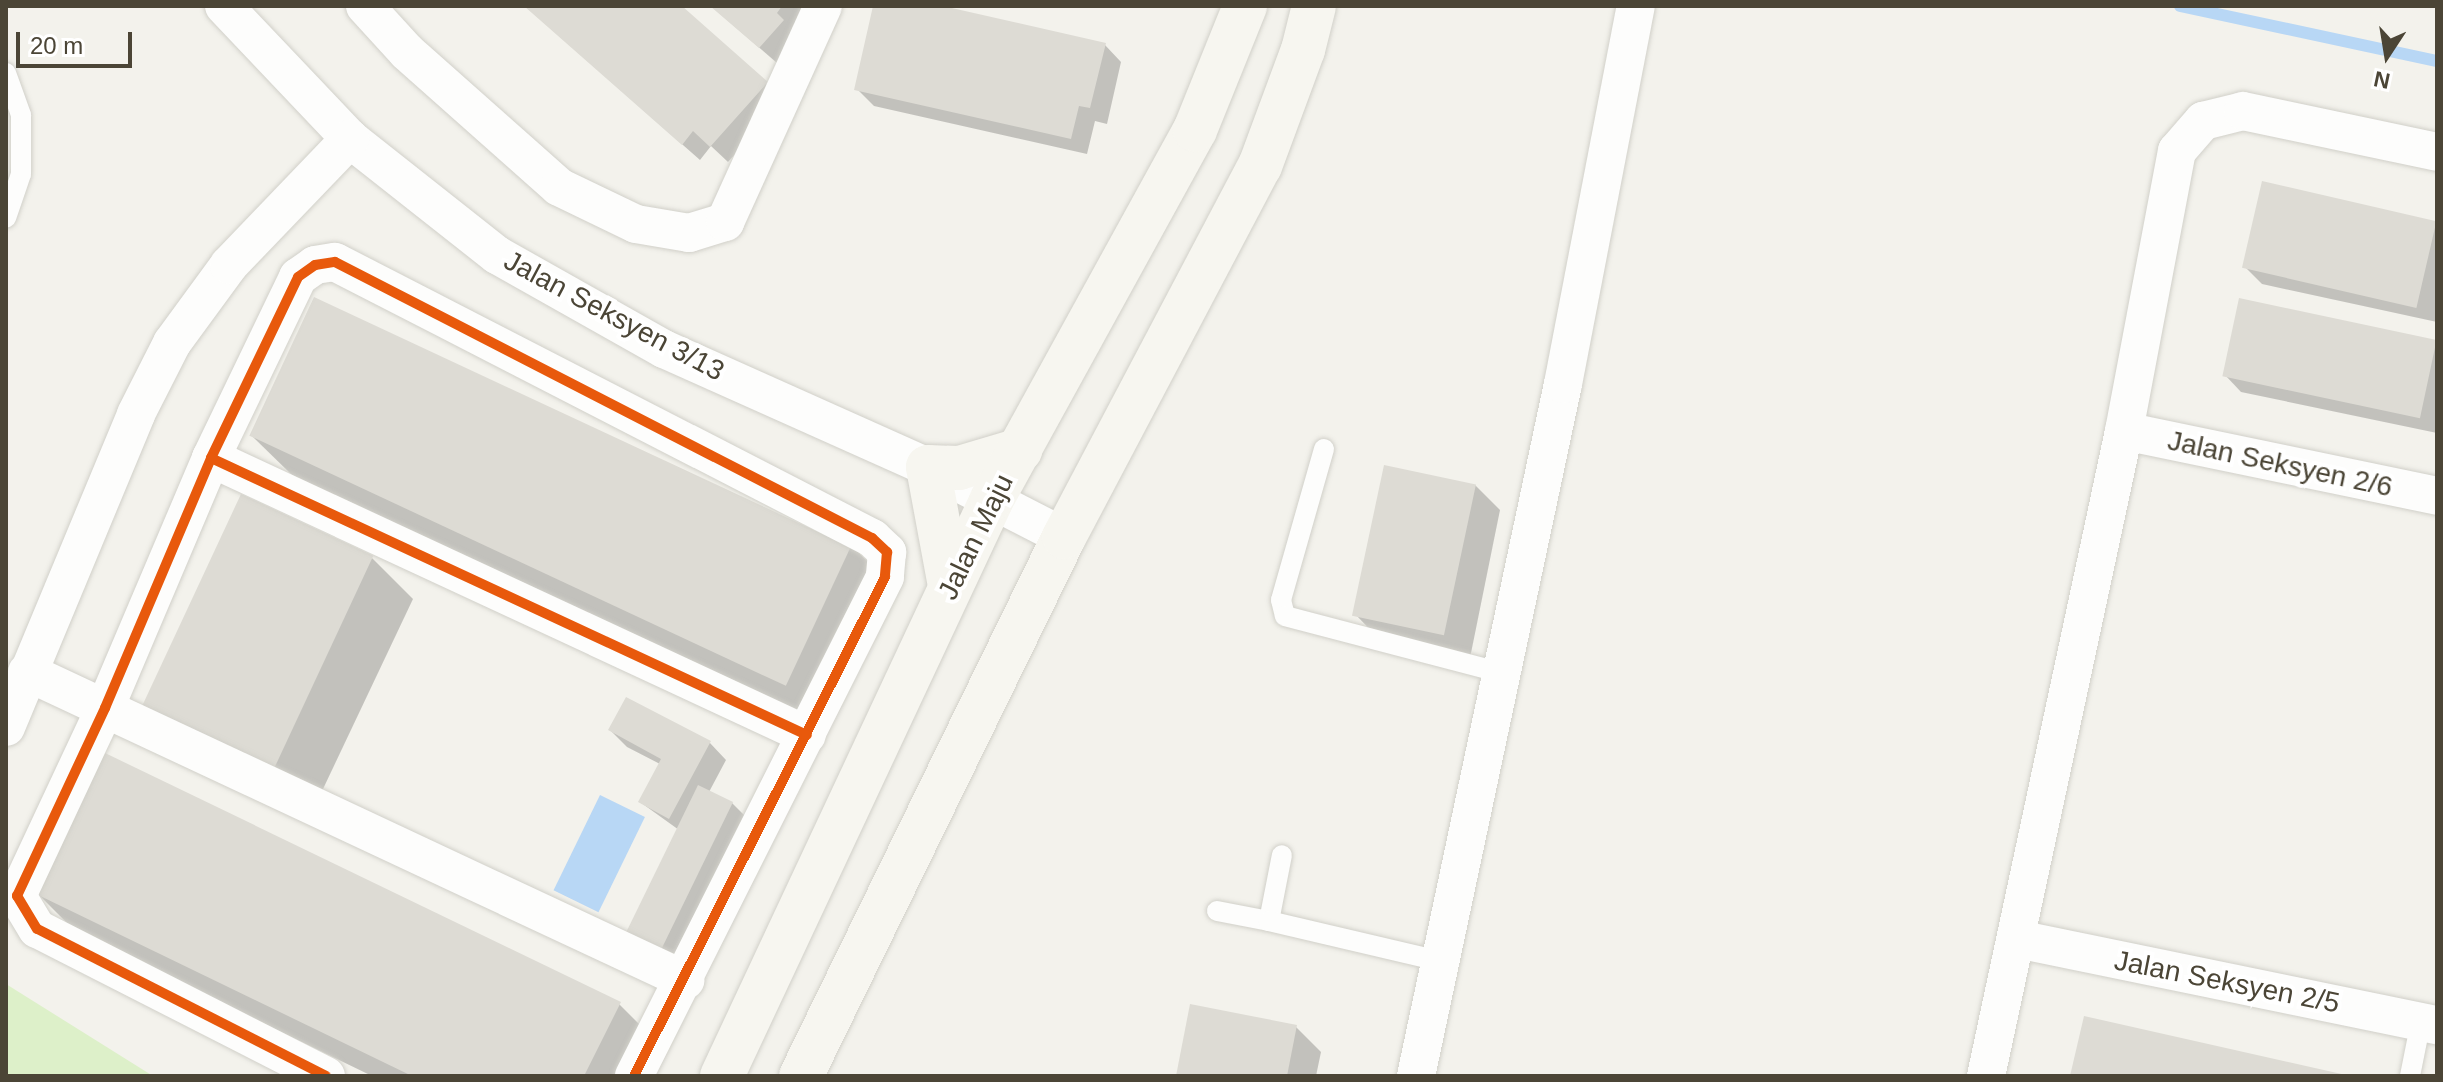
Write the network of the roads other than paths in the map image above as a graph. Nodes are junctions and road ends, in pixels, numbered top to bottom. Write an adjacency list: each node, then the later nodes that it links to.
1 (224, 6): 8 (street, Jalan Seksyen 3/13)
2 (365, 6): 3 (street)
3 (823, 6)
4 (1245, 6): 13 (street, Jalan Maju)
5 (1314, 6): 18 (street)
6 (1636, 6): 21 (street)
7 (6, 73): 10 (lane)
8 (350, 139): 15 (street, Jalan Seksyen 3/13); 20 (street)
9 (2437, 152): 11 (street)
10 (6, 218)
11 (2124, 431): 16 (street, Jalan Seksyen 2/6); 28 (street)
12 (1324, 449): 21 (lane)
13 (1020, 450): 15 (street); 17 (street, Jalan Maju)
14 (211, 458): 22 (street); 24 (street); 24 (street)
15 (928, 467): 17 (street, Jalan Seksyen 3/13); 19 (street)
16 (2437, 496)
17 (992, 499): 18 (street, Jalan Seksyen 3/13); 19 (street, Jalan Maju)
18 (1064, 537): 35 (street)
19 (950, 586): 34 (street, Jalan Maju)
20 (27, 672): 22 (street); 23 (street)
21 (1502, 673): 29 (street)
22 (105, 708): 30 (street); 32 (street)
23 (6, 727)
24 (807, 735): 30 (street)
25 (1282, 855): 27 (lane)
26 (1217, 911): 27 (lane)
27 (1269, 921): 29 (lane)
28 (2017, 939): 31 (street, Jalan Seksyen 2/5); 37 (street)
29 (1440, 961): 36 (street)
30 (685, 980): 33 (street)
31 (2429, 1023): 38 (lane)
32 (326, 1076)
33 (634, 1076)
34 (722, 1076)
35 (801, 1076)
36 (1416, 1076)
37 (1986, 1076)
38 (2410, 1076)

